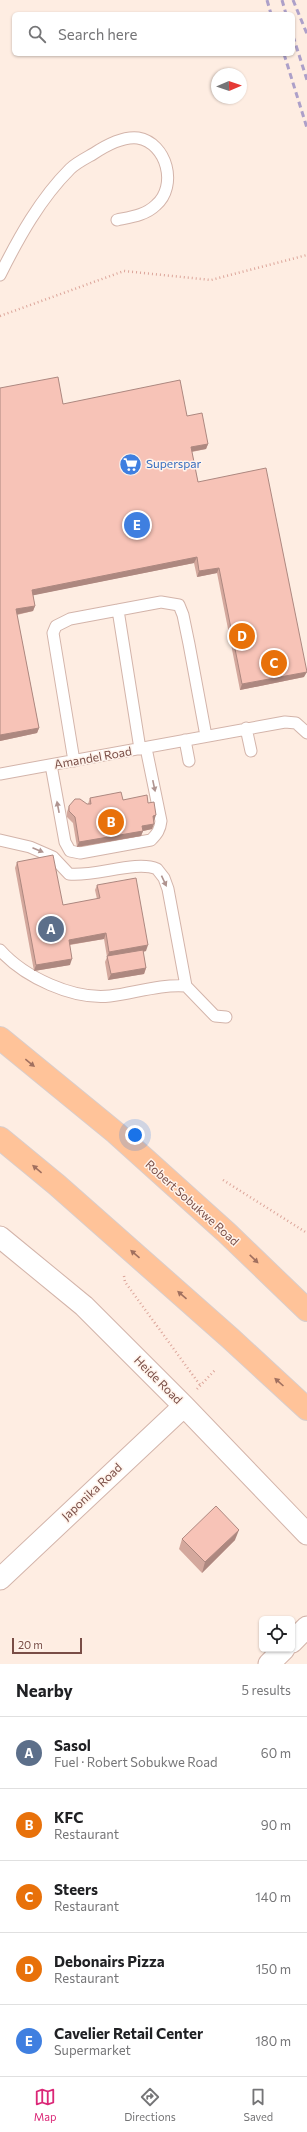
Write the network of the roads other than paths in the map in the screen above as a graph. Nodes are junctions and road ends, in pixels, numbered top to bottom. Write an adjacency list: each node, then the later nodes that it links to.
1 (117, 220): 2 (lane)
2 (0, 275)
3 (118, 610): 6 (lane); 8 (lane); 10 (lane)
4 (246, 728): 5 (lane, Amandel Road); 6 (lane, Amandel Road); 9 (lane)
5 (307, 733)
6 (206, 736): 7 (lane, Amandel Road)
7 (185, 740): 8 (lane, Amandel Road); 11 (lane)
8 (143, 748): 10 (lane, Amandel Road); 12 (lane, one-way to 12)
9 (251, 751)
10 (74, 761): 12 (lane, Amandel Road)
11 (189, 761)
12 (51, 765): 13 (lane, Amandel Road)
13 (0, 774)
14 (0, 840): 16 (lane, one-way to 16)
15 (0, 950): 16 (lane)
16 (186, 986): 17 (lane)
17 (226, 1017)
18 (0, 1038): 21 (main road, Robert Sobukwe Road, one-way to 21)
19 (0, 1138): 23 (main road, one-way to 19)
20 (0, 1237): 22 (street, Heide Road)
21 (307, 1310)
22 (184, 1406): 24 (street, Heide Road); 25 (street, Japonika Road)
23 (307, 1409)
24 (307, 1534)
25 (0, 1579)
26 (307, 1627): 27 (street)
27 (295, 1639)
28 (281, 1652): 29 (street)
29 (269, 1664)

